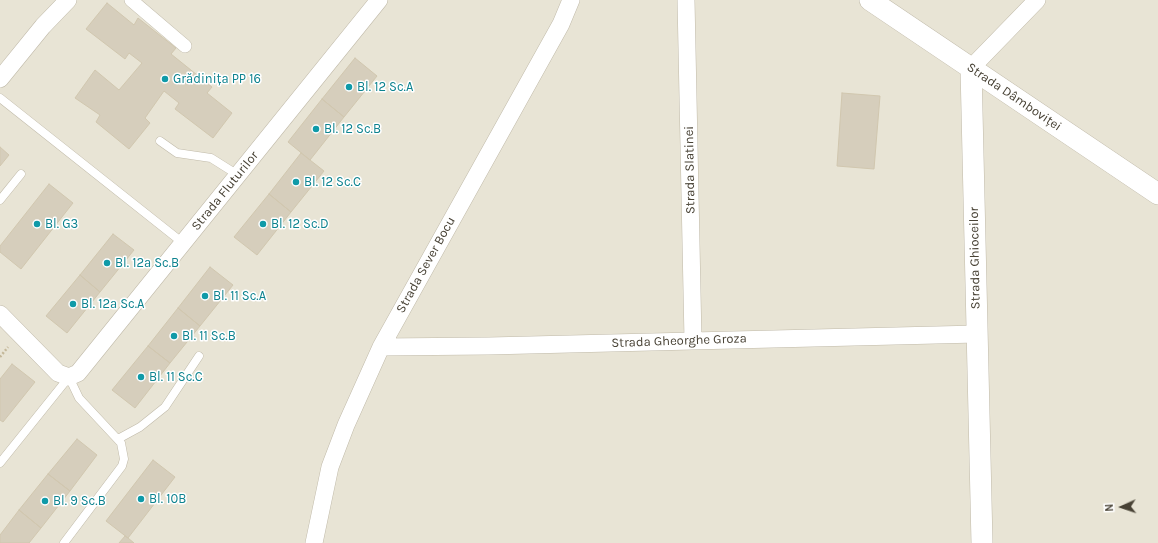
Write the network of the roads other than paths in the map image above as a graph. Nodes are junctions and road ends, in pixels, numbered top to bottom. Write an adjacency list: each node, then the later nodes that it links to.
1 (68, 0): 10 (street)
2 (131, 0): 8 (street)
3 (379, 0): 14 (street, Strada Fluturilor)
4 (571, 0): 21 (street, Strada Sever Bocu)
5 (686, 0): 20 (street, Strada Slatinei)
6 (870, 0): 9 (street, Strada Dâmboviței)
7 (1037, 0): 9 (street)
8 (185, 46)
9 (970, 68): 15 (street, Strada Dâmboviței); 19 (street, Strada Ghioceilor)
10 (0, 79)
11 (0, 98): 17 (lane)
12 (160, 141): 14 (lane)
13 (21, 174): 16 (lane)
14 (238, 175): 17 (street, Strada Fluturilor)
15 (1158, 194)
16 (0, 200)
17 (183, 243): 23 (street, Strada Fluturilor)
18 (0, 314): 23 (street)
19 (977, 334): 20 (street, Strada Gheorghe Groza); 28 (street, Strada Ghioceilor)
20 (693, 340): 21 (street, Strada Gheorghe Groza)
21 (381, 347): 27 (street, Strada Sever Bocu)
22 (200, 356): 24 (lane)
23 (69, 377): 24 (lane); 25 (lane, Strada Fluturilor)
24 (118, 439): 26 (lane)
25 (0, 463)
26 (64, 543)
27 (314, 543)
28 (982, 543)

